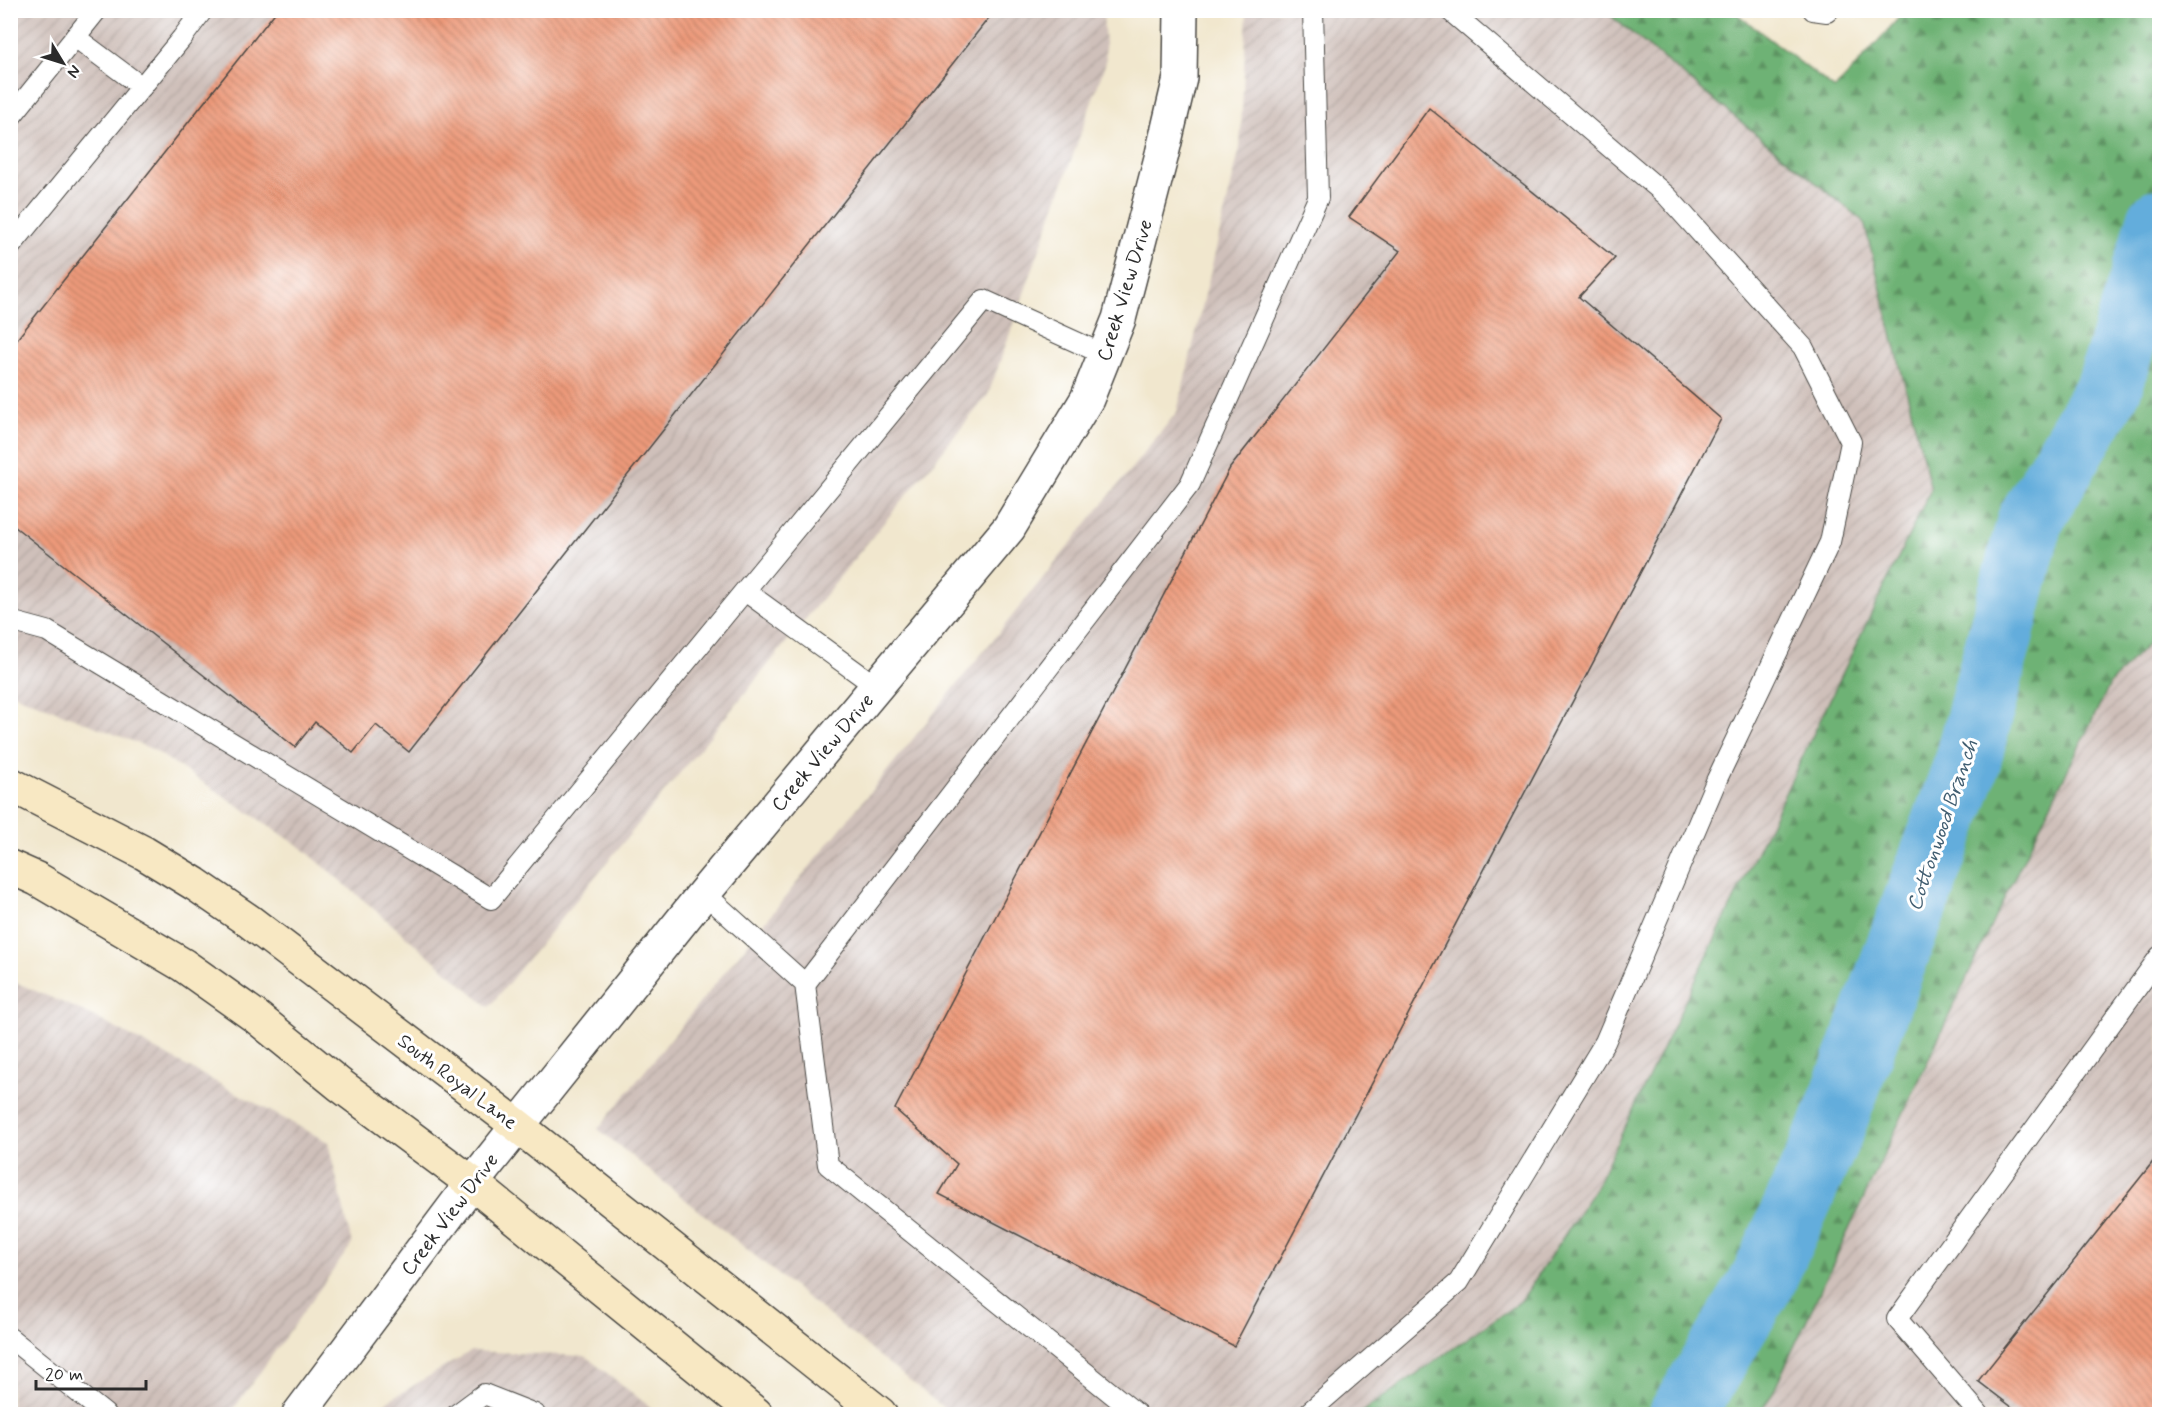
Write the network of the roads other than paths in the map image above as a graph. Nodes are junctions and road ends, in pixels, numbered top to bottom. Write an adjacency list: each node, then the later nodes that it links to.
1 (97, 10): 8 (lane)
2 (203, 10): 9 (lane)
3 (1181, 10): 12 (street, Creek View Drive)
4 (1313, 10): 20 (lane)
5 (1449, 10): 31 (lane)
6 (1813, 10): 7 (lane)
7 (1829, 10)
8 (75, 37): 9 (lane); 10 (lane)
9 (142, 87): 11 (lane)
10 (10, 118)
11 (10, 248)
12 (1105, 355): 13 (lane); 15 (street, Creek View Drive)
13 (745, 591): 14 (lane); 15 (lane)
14 (10, 621)
15 (877, 687): 18 (street, Creek View Drive)
16 (10, 784): 21 (main road, South Royal Lane)
17 (10, 867): 22 (main road)
18 (704, 893): 20 (lane); 21 (street, Creek View Drive)
19 (2160, 957): 32 (lane)
20 (805, 984): 30 (lane)
21 (518, 1126): 22 (street, Creek View Drive); 29 (main road, South Royal Lane)
22 (472, 1183): 25 (street, Creek View Drive); 28 (main road)
23 (10, 1338): 24 (lane)
24 (105, 1414)
25 (299, 1414)
26 (457, 1414): 27 (lane)
27 (535, 1414)
28 (756, 1414)
29 (880, 1414)
30 (1137, 1414)
31 (1307, 1414)
32 (1979, 1414)

